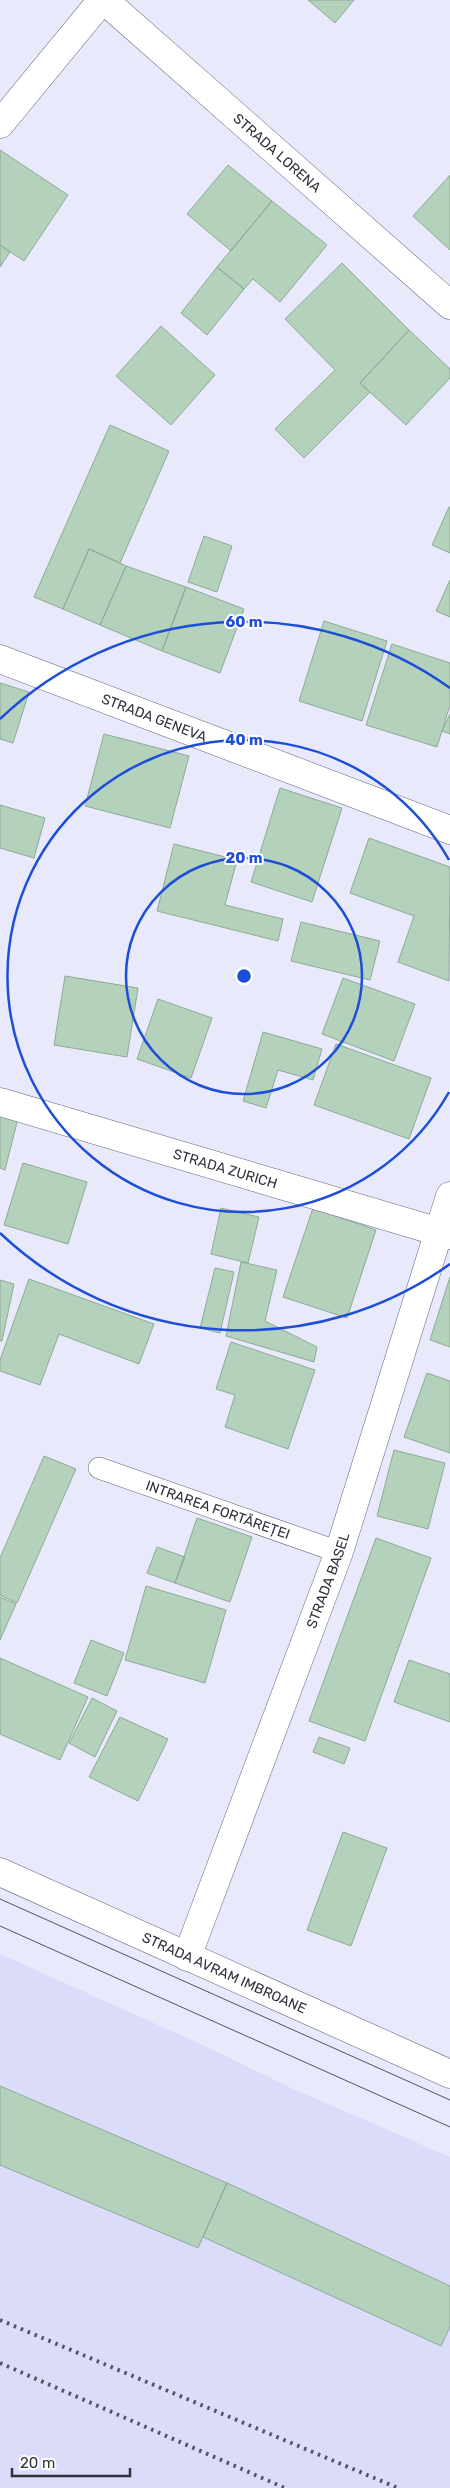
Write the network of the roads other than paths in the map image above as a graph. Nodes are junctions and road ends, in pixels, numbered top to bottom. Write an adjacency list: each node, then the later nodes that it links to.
1 (103, 0): 2 (street); 3 (street, STRADA LORENA)
2 (0, 124)
3 (450, 305)
4 (0, 658): 5 (street, STRADA GENEVA)
5 (450, 830)
6 (0, 1102): 8 (street, STRADA ZURICH)
7 (450, 1196): 8 (street, STRADA BASEL)
8 (444, 1233): 10 (street, STRADA BASEL)
9 (99, 1468): 10 (lane, INTRAREA FORTĂREȚEI)
10 (339, 1552): 12 (street, STRADA BASEL)
11 (0, 1872): 12 (street, STRADA AVRAM IMBROANE)
12 (187, 1957): 13 (street, STRADA AVRAM IMBROANE)
13 (450, 2074)

